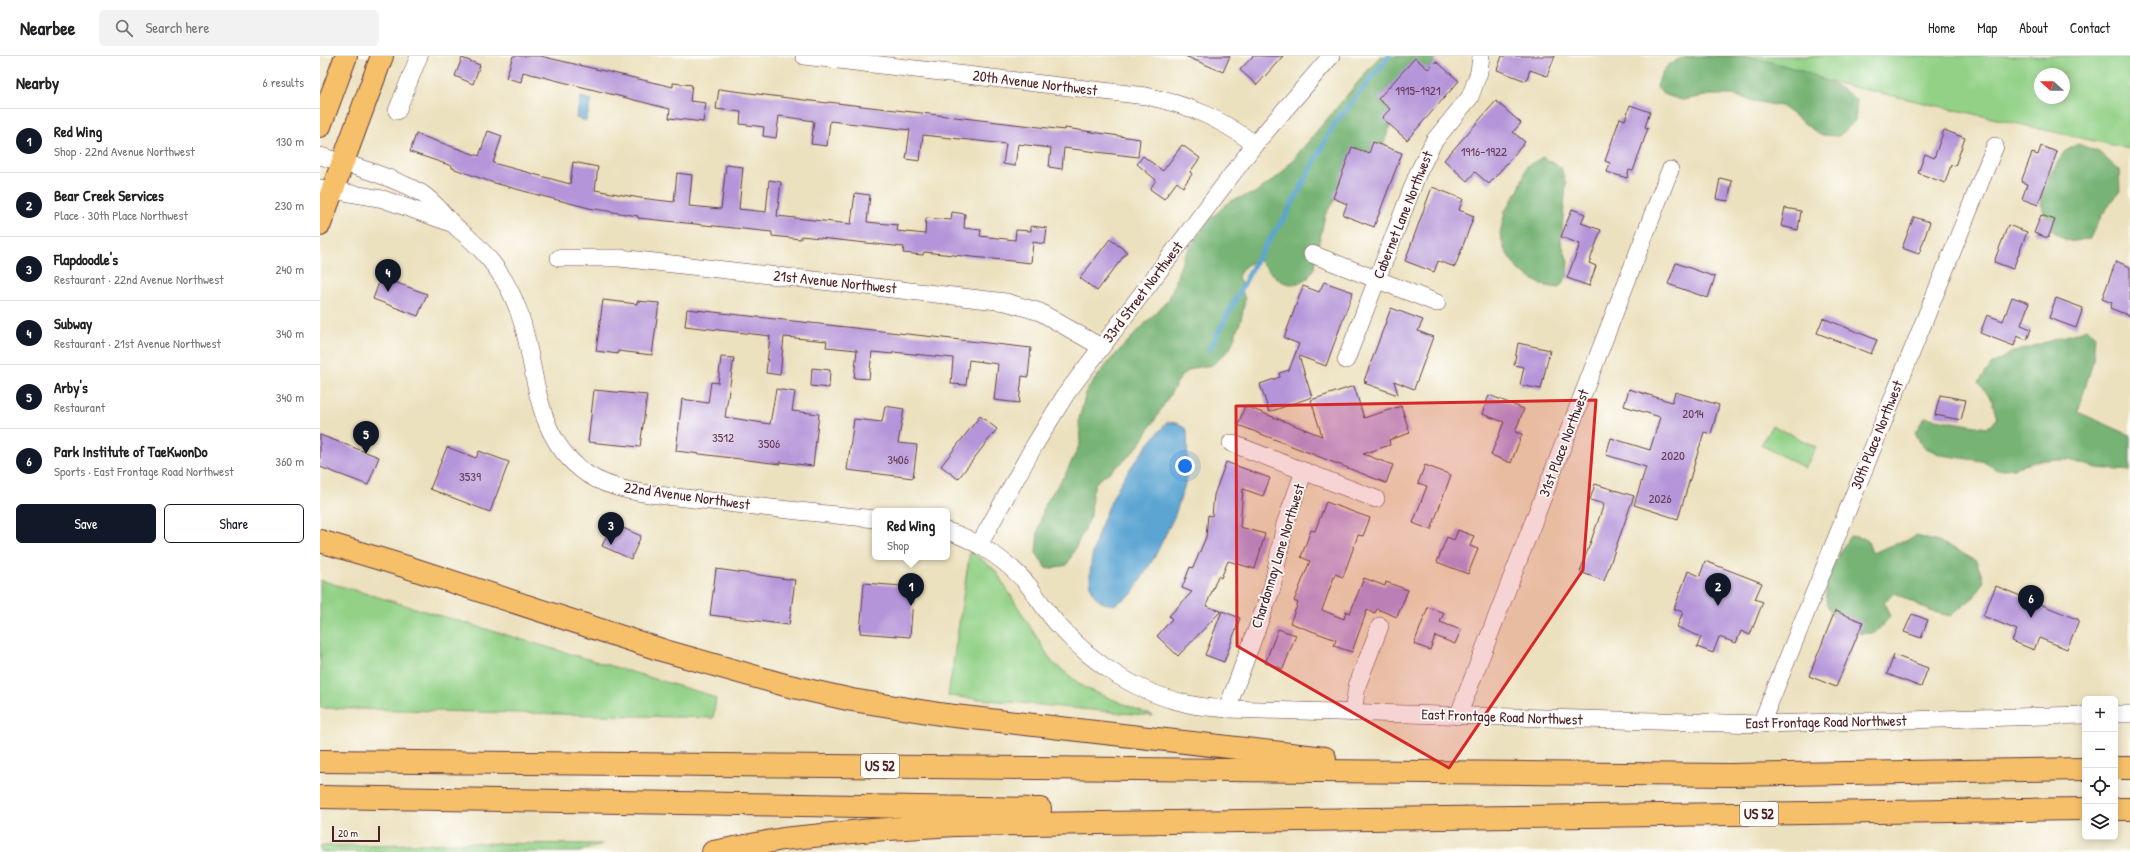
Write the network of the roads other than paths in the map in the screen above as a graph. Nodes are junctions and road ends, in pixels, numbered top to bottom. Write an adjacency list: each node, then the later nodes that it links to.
1 (346, 56): 8 (main road)
2 (382, 56): 12 (main road)
3 (419, 56): 7 (street)
4 (804, 56): 9 (street, 20th Avenue Northwest)
5 (1331, 56): 9 (street, 33rd Street Northwest)
6 (1481, 56): 19 (street, Cabernet Lane Northwest)
7 (397, 111)
8 (320, 126)
9 (1255, 144): 21 (street, 33rd Street Northwest)
10 (1995, 146): 37 (street, 30th Place Northwest)
11 (320, 156): 12 (street)
12 (342, 162): 14 (main road); 16 (street)
13 (1670, 170): 36 (street, 31st Place Northwest)
14 (326, 189): 15 (main road); 16 (street)
15 (320, 224)
16 (453, 224): 26 (street, 22nd Avenue Northwest)
17 (1312, 254): 19 (street)
18 (559, 258): 21 (street, 21st Avenue Northwest)
19 (1377, 280): 20 (street); 22 (street, Cabernet Lane Northwest)
20 (1437, 303)
21 (1101, 347): 29 (street, 33rd Street Northwest)
22 (1346, 360)
23 (1231, 443): 24 (street, Chardonnay Lane Northwest)
24 (1304, 471): 25 (street, Chardonnay Lane Northwest); 31 (street, Chardonnay Lane Northwest)
25 (1376, 499)
26 (872, 519)
27 (950, 532): 29 (street)
28 (320, 541): 42 (main road)
29 (978, 545): 31 (street, East Frontage Road Northwest)
30 (1380, 626): 32 (street)
31 (1227, 709): 32 (street, East Frontage Road Northwest)
32 (1353, 713): 36 (street, East Frontage Road Northwest)
33 (2118, 714): 34 (street)
34 (2130, 714)
35 (2082, 715): 37 (street, East Frontage Road Northwest)
36 (1458, 716): 37 (street, East Frontage Road Northwest)
37 (1761, 724)
38 (320, 761): 42 (main road, US 52)
39 (2118, 768): 40 (main road)
40 (2130, 768)
41 (2082, 769): 42 (main road, US 52)
42 (1441, 772)
43 (320, 798): 47 (main road, US 52)
44 (2118, 809): 45 (main road)
45 (2130, 809)
46 (2082, 810): 47 (main road, US 52)
47 (1433, 819): 48 (main road)
48 (714, 852)

